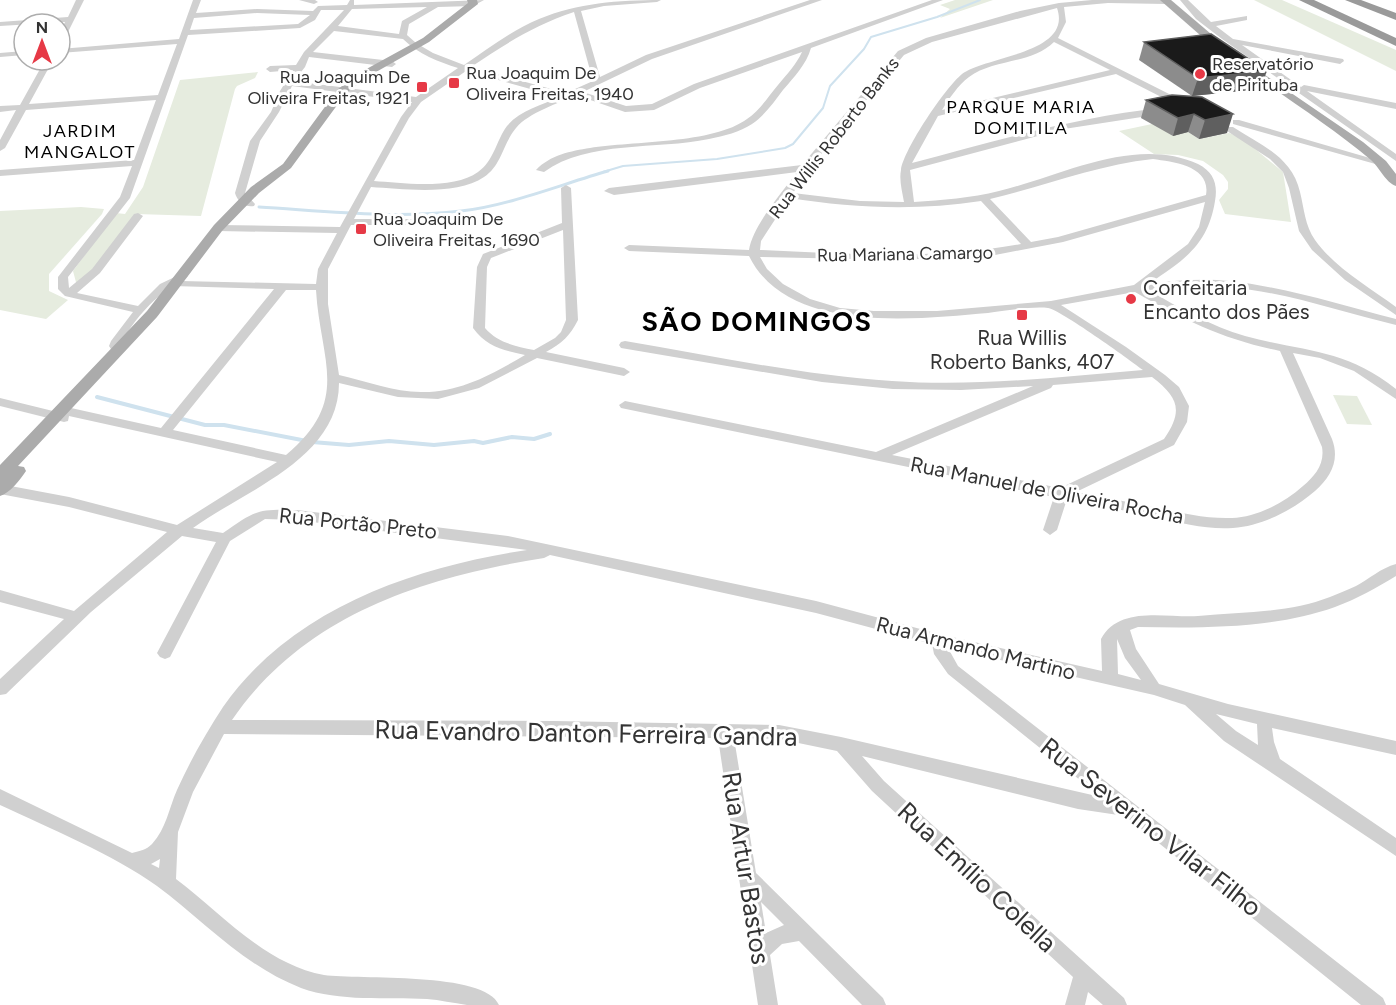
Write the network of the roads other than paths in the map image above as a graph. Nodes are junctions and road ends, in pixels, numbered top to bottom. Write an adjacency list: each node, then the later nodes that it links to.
1 (80, 0): 20 (street)
2 (197, 0): 19 (street)
3 (303, 0): 17 (street)
4 (624, 0): 15 (street)
5 (657, 0): 15 (street)
6 (818, 0): 41 (street)
7 (939, 0): 31 (street)
8 (1184, 0): 23 (street)
9 (1305, 0): 29 (highway)
10 (1351, 0): 21 (highway)
11 (475, 1): 13 (street); 30 (main road)
12 (1166, 1): 16 (street, Rua Willis Roberto Banks); 55 (main road)
13 (435, 2): 14 (street); 26 (street)
14 (350, 4): 17 (street); 24 (street)
15 (604, 4): 18 (street)
16 (1059, 5): 27 (street); 57 (street, Rua Willis Roberto Banks)
17 (316, 8): 19 (street); 25 (street)
18 (577, 9): 37 (street); 41 (street)
19 (191, 16): 25 (street)
20 (72, 17)
21 (1396, 17)
22 (1244, 18): 23 (street)
23 (1210, 25): 28 (street)
24 (332, 28): 26 (street); 33 (street)
25 (184, 37): 32 (street); 47 (street)
26 (404, 37): 30 (street)
27 (1055, 39): 39 (street); 52 (street)
28 (1229, 40): 34 (street); 43 (street)
29 (1396, 42)
30 (418, 45): 35 (main road); 37 (street)
31 (808, 45): 45 (street); 59 (street)
32 (72, 50)
33 (307, 54): 35 (street); 36 (street)
34 (1340, 61)
35 (388, 64): 44 (main road)
36 (301, 67): 38 (street); 42 (street)
37 (465, 67): 46 (street); 48 (street)
38 (270, 69)
39 (1118, 71): 52 (street); 58 (street)
40 (42, 72): 50 (street)
41 (597, 81): 45 (street)
42 (290, 83): 44 (street); 68 (street)
43 (1296, 86): 49 (street); 54 (street)
44 (347, 91): 48 (street); 68 (main road)
45 (576, 92): 46 (street)
46 (567, 96): 62 (street)
47 (162, 97): 50 (street); 56 (street)
48 (418, 100): 62 (street)
49 (1396, 106)
50 (22, 107): 51 (street); 53 (street)
51 (0, 109)
52 (936, 114): 58 (street)
53 (0, 148)
54 (1396, 158)
55 (1382, 163): 61 (main road); 85 (street)
56 (137, 164): 60 (street); 82 (street)
57 (805, 168): 64 (street); 65 (street, Rua Willis Roberto Banks)
58 (906, 168): 69 (street)
59 (541, 170)
60 (0, 173)
61 (1396, 182)
62 (369, 184): 71 (street)
63 (566, 188): 73 (street)
64 (609, 191)
65 (788, 195): 69 (street); 77 (street, Rua Willis Roberto Banks)
66 (1211, 197): 67 (street); 75 (street, Rua Mariana Camargo); 81 (street)
67 (983, 198): 69 (street); 75 (street)
68 (247, 202): 74 (main road)
69 (909, 204)
70 (138, 216): 82 (street)
71 (349, 219): 72 (street); 74 (street); 80 (street)
72 (473, 222)
73 (567, 225): 90 (street); 90 (street)
74 (223, 228): 78 (main road)
75 (1030, 247): 77 (street, Rua Mariana Camargo)
76 (628, 248): 77 (street, Rua Mariana Camargo)
77 (754, 255): 83 (street)
78 (182, 281): 79 (street); 84 (street); 88 (main road); 98 (main road)
79 (282, 287): 80 (street); 99 (street)
80 (320, 287): 93 (street)
81 (1137, 288): 83 (street); 86 (street); 89 (street)
82 (69, 294): 84 (street)
83 (1051, 304): 92 (street)
84 (141, 310): 88 (street)
85 (1396, 312)
86 (1396, 322)
87 (625, 345): 94 (street)
88 (120, 348): 98 (main road)
89 (1285, 348): 95 (street); 104 (street, Rua Manuel de Oliveira Rocha)
90 (536, 353): 91 (street); 93 (street)
91 (624, 372)
92 (1154, 373): 94 (street); 104 (street)
93 (334, 378): 101 (street)
94 (1058, 380): 100 (street)
95 (1396, 395)
96 (0, 402): 98 (street)
97 (625, 405): 100 (street, Rua Manuel de Oliveira Rocha)
98 (64, 414): 99 (street); 102 (main road); 103 (main road)
99 (167, 428): 101 (street)
100 (878, 456): 104 (street, Rua Manuel de Oliveira Rocha)
101 (293, 457): 105 (street)
102 (0, 475)
103 (0, 490): 105 (street)
104 (1062, 493): 106 (street)
105 (178, 530): 107 (street); 113 (street)
106 (1050, 530)
107 (225, 538): 108 (street, Rua Portão Preto); 116 (street, Rua Portão Preto)
108 (508, 541): 109 (street, Rua Portão Preto); 110 (street)
109 (555, 552): 110 (street); 115 (street, Rua Armando Martino)
110 (512, 557): 122 (street)
111 (1396, 569): 114 (street)
112 (0, 596): 113 (street)
113 (76, 617): 118 (street)
114 (1122, 627): 117 (street); 119 (street)
115 (939, 640): 117 (street, Rua Armando Martino); 128 (street, Rua Severino Vilar Filho)
116 (165, 653)
117 (1110, 679): 119 (street, Rua Armando Martino)
118 (0, 689)
119 (1154, 689): 120 (street, Rua Armando Martino)
120 (1190, 702): 121 (street, Rua Armando Martino); 126 (street)
121 (1266, 719): 125 (street, Rua Armando Martino); 126 (street)
122 (218, 727): 123 (street, Rua Evandro Danton Ferreira Gandra); 129 (street)
123 (725, 731): 124 (street, Rua Evandro Danton Ferreira Gandra); 132 (street, Rua Artur Bastos)
124 (841, 744): 128 (street, Rua Evandro Danton Ferreira Gandra); 136 (street, Rua Emílio Colella)
125 (1396, 748)
126 (1274, 764): 130 (street)
127 (0, 797): 131 (street)
128 (1126, 809): 142 (street, Rua Severino Vilar Filho)
129 (172, 830): 131 (street); 133 (street)
130 (1396, 848)
131 (130, 861): 133 (street)
132 (750, 879): 134 (street); 135 (street, Rua Artur Bastos)
133 (168, 884): 137 (street)
134 (804, 932): 135 (street); 139 (street)
135 (759, 952): 138 (street, Rua Artur Bastos)
136 (1083, 975): 140 (street); 141 (street, Rua Emílio Colella)
137 (489, 1005)
138 (768, 1005)
139 (876, 1005)
140 (1075, 1005)
141 (1117, 1005)
142 (1376, 1005)

